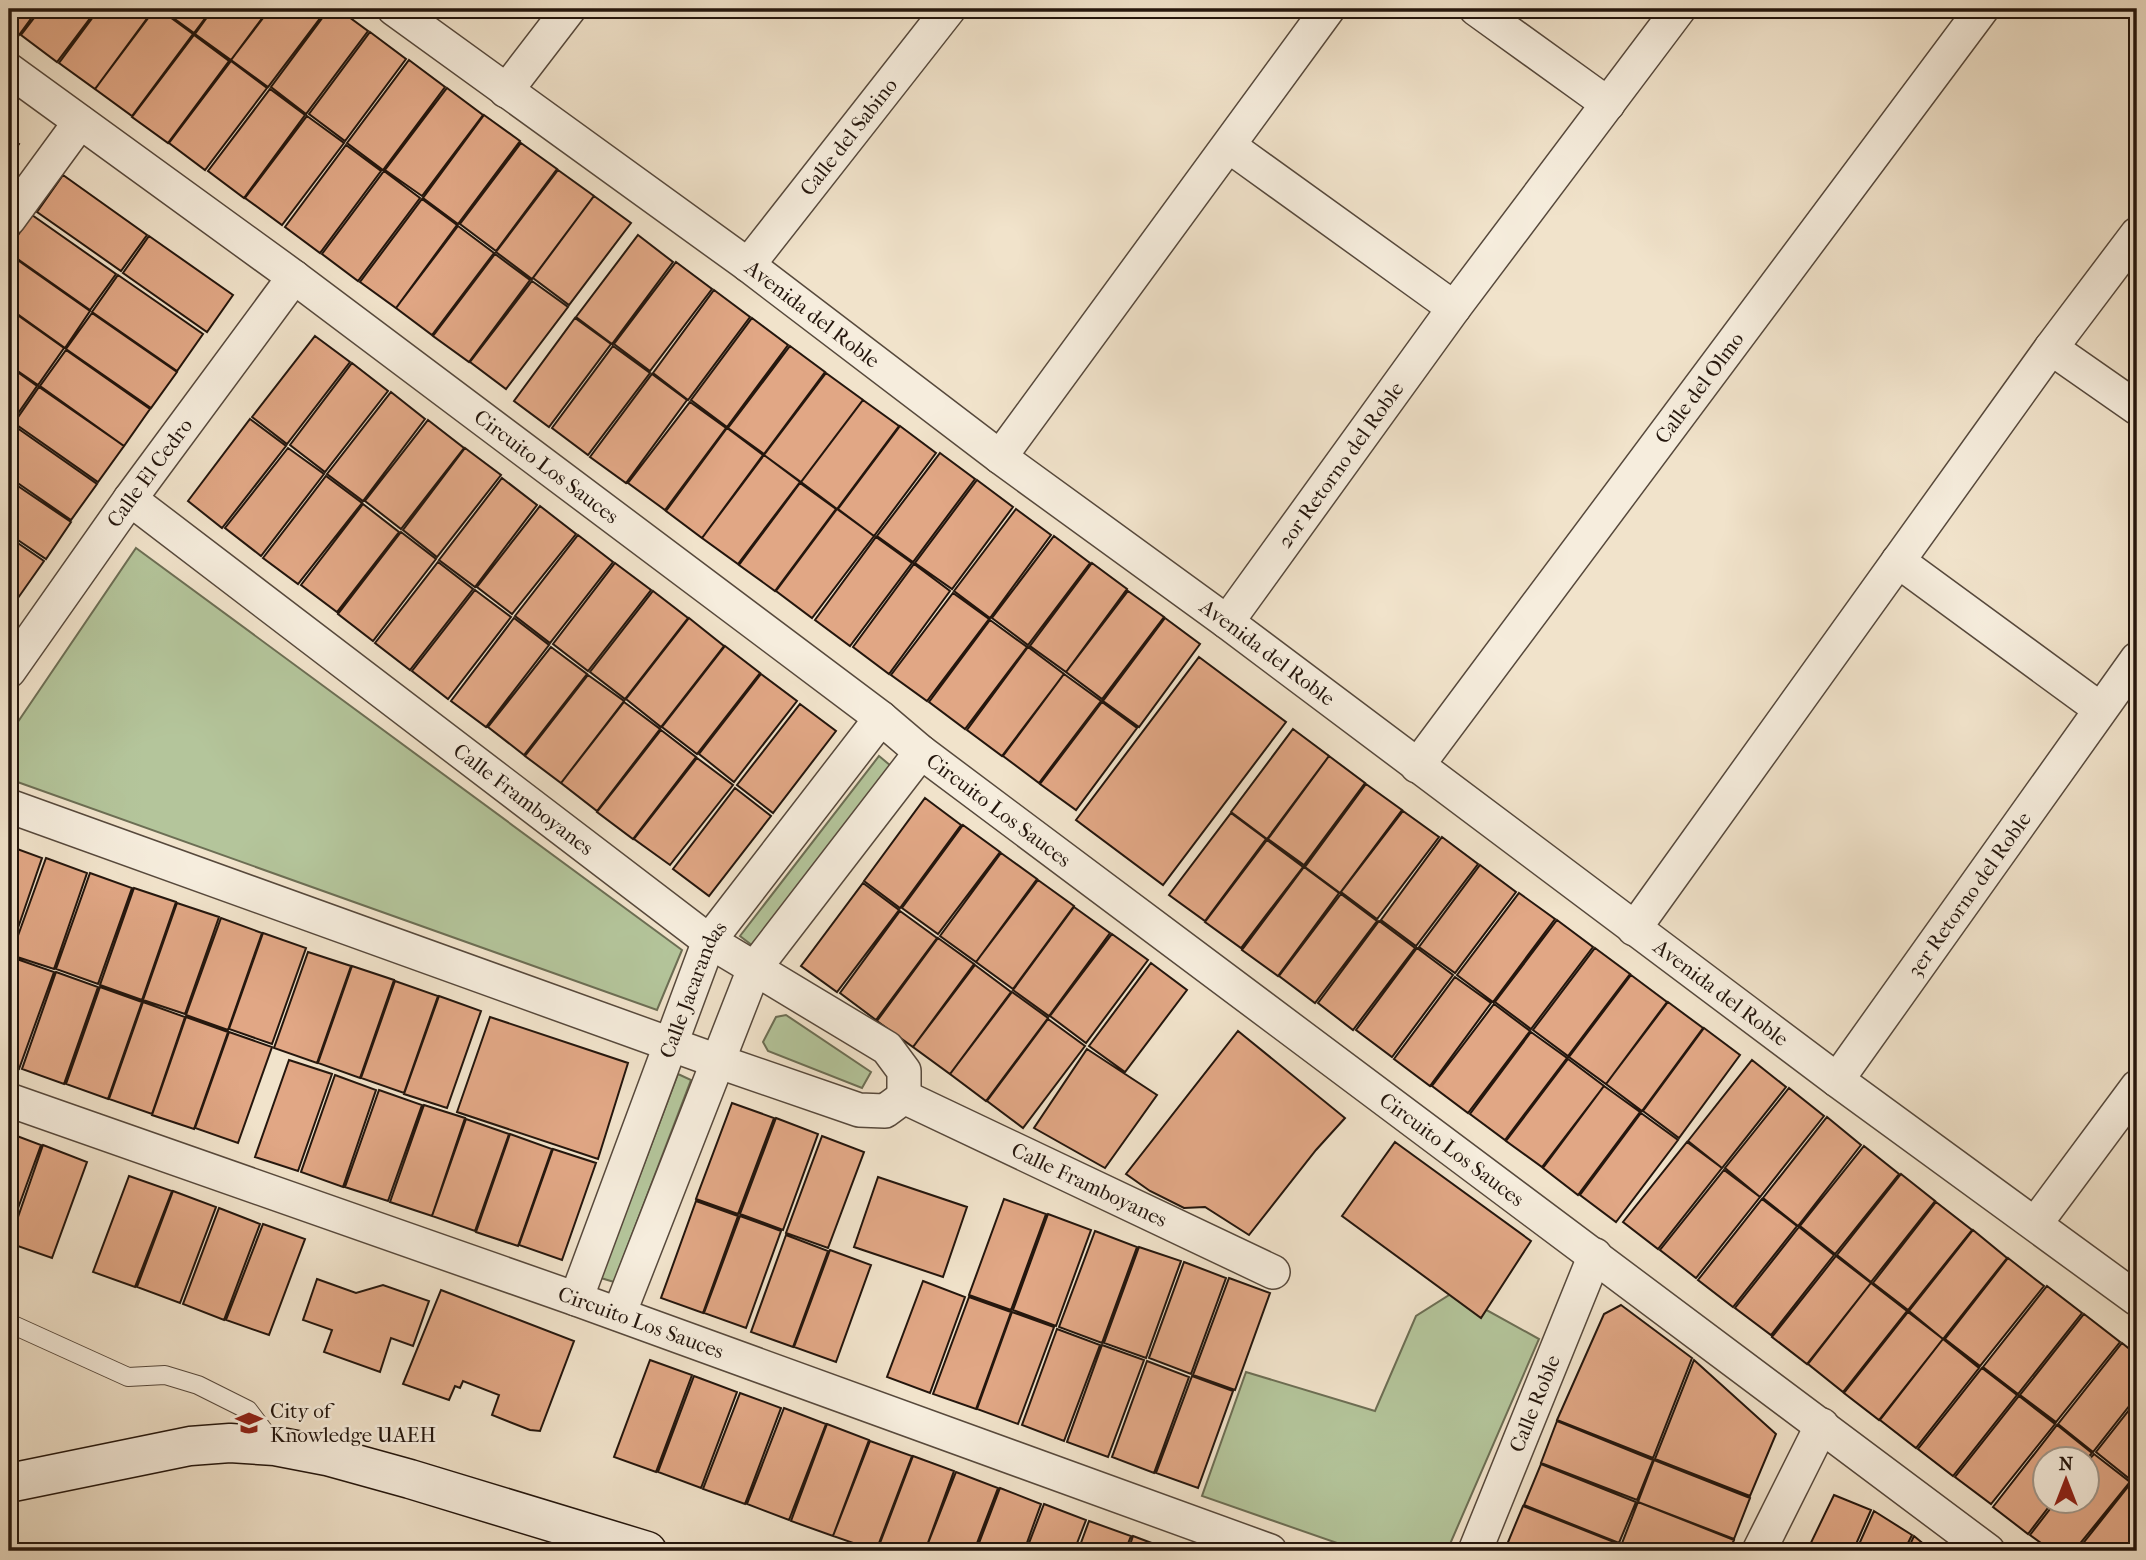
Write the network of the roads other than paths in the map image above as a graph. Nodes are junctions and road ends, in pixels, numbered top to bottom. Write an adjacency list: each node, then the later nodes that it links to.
1 (394, 9): 9 (street, Avenida del Roble)
2 (569, 9): 9 (street)
3 (949, 9): 15 (street, Calle del Sabino)
4 (1328, 9): 12 (street)
5 (1476, 9): 10 (street)
6 (1679, 9): 10 (street, 2or Retorno del Roble)
7 (1982, 9): 29 (street, Calle del Olmo)
8 (9, 70): 11 (street, Circuito Los Sauces)
9 (506, 91): 15 (street, Avenida del Roble)
10 (1608, 104): 17 (street, 2or Retorno del Roble)
11 (80, 122): 13 (street); 16 (street, Circuito Los Sauces)
12 (1230, 146): 17 (street); 20 (street)
13 (9, 219)
14 (2137, 234): 18 (street)
15 (748, 265): 20 (street, Avenida del Roble)
16 (295, 277): 21 (street, Calle El Cedro); 27 (street, Circuito Los Sauces)
17 (1454, 307): 23 (street, 2or Retorno del Roble)
18 (2051, 348): 19 (street); 22 (street)
19 (2137, 408)
20 (1000, 457): 23 (street, Avenida del Roble)
21 (130, 499): 25 (street, Calle El Cedro); 32 (street, Calle Framboyanes)
22 (1898, 561): 26 (street); 31 (street)
23 (1227, 622): 29 (street, Avenida del Roble)
24 (2137, 659): 26 (street, 3er Retorno del Roble)
25 (9, 671)
26 (2100, 709): 36 (street, 3er Retorno del Roble)
27 (881, 718): 28 (street, Circuito Los Sauces); 32 (street, Calle Jacarandas)
28 (921, 752): 33 (street, Calle Jacarandas); 41 (street, Circuito Los Sauces)
29 (1417, 766): 31 (street, Avenida del Roble)
30 (9, 806): 34 (street)
31 (1634, 929): 36 (street, Avenida del Roble)
32 (709, 941): 33 (street, Calle Framboyanes); 34 (street, Calle Jacarandas)
33 (754, 969): 35 (street, Calle Jacarandas); 38 (street, Calle Framboyanes)
34 (671, 1044): 35 (street); 43 (street, Calle Jacarandas)
35 (717, 1061): 38 (street); 45 (street, Calle Jacarandas)
36 (1837, 1080): 40 (street, Avenida del Roble)
37 (2137, 1087): 40 (street)
38 (904, 1097): 42 (street, Calle Framboyanes)
39 (9, 1100): 43 (street, Circuito Los Sauces)
40 (2036, 1223): 44 (street, Avenida del Roble)
41 (1595, 1255): 47 (street, Circuito Los Sauces); 52 (street, Calle Roble)
42 (1273, 1272)
43 (576, 1299): 45 (street, Circuito Los Sauces)
44 (2137, 1299)
45 (619, 1314): 51 (street, Circuito Los Sauces)
46 (9, 1323): 48 (lane)
47 (1822, 1425): 53 (street); 54 (street, Circuito Los Sauces)
48 (275, 1446): 49 (street); 50 (street)
49 (9, 1483)
50 (647, 1551)
51 (1270, 1551)
52 (1475, 1551)
53 (1759, 1551)
54 (1988, 1551)

